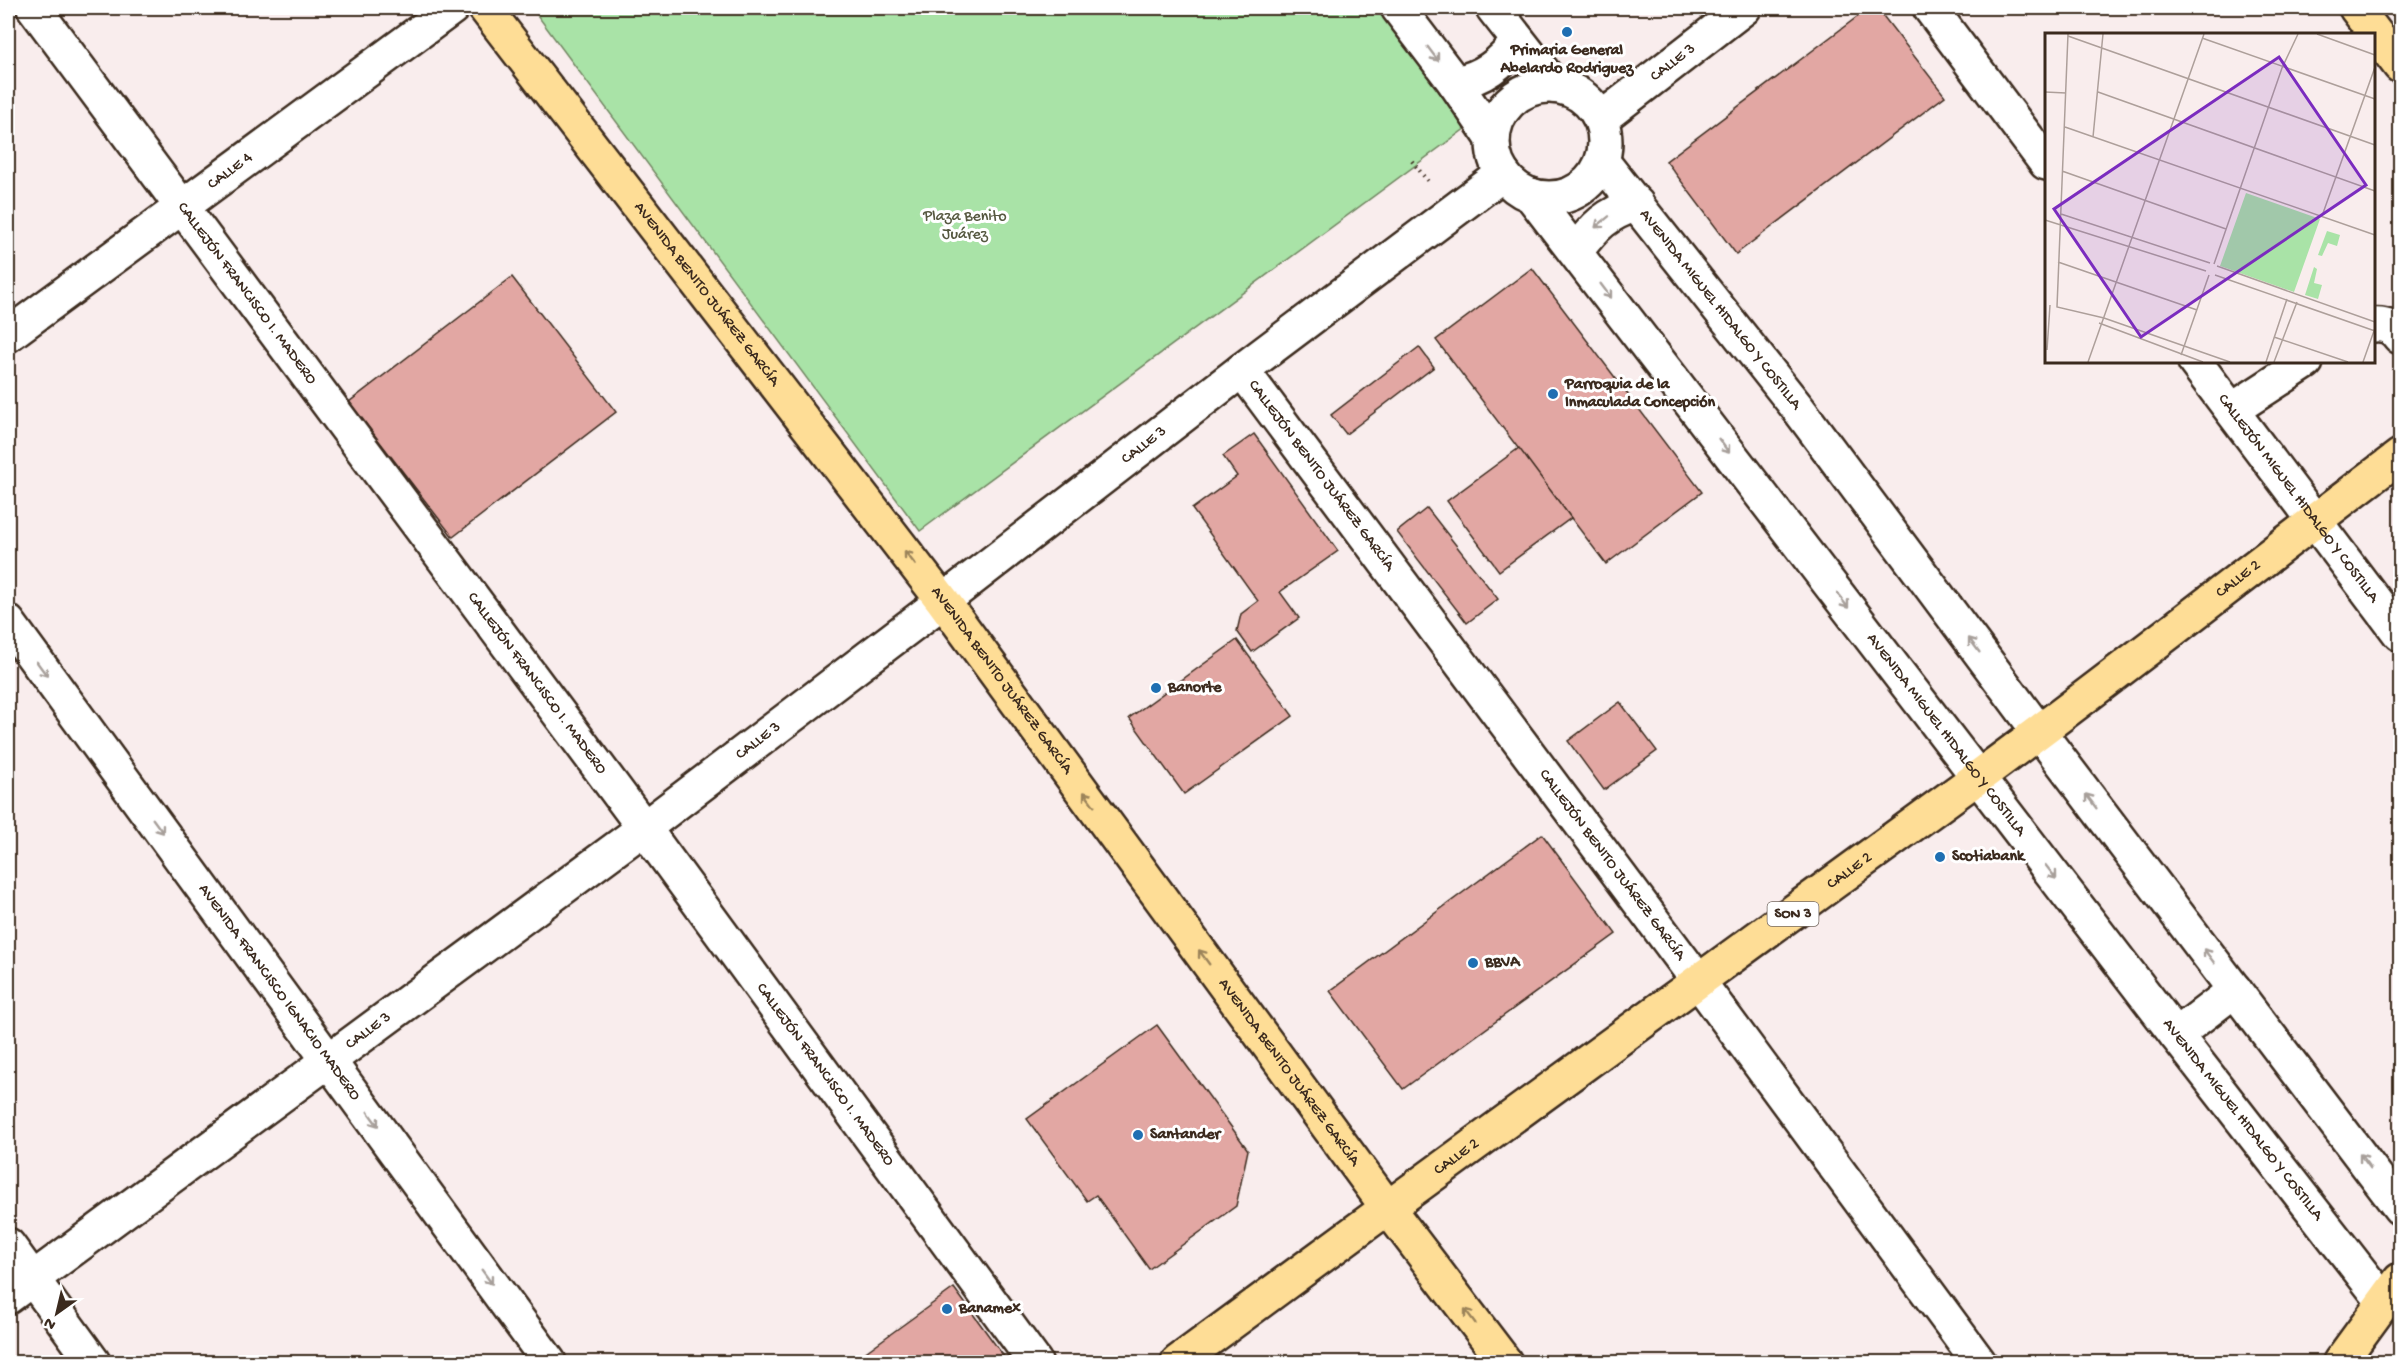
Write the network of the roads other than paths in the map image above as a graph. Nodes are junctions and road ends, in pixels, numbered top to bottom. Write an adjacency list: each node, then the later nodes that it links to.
1 (34, 8): 22 (street, CALLEJÓN FRANCISCO I. MADERO)
2 (452, 8): 22 (street, CALLE 4)
3 (485, 8): 33 (main road, AVENIDA BENITO JUÁREZ GARCÍA, one-way to 3)
4 (1398, 8): 13 (street, one-way to 13)
5 (1493, 8): 11 (street)
6 (1744, 8): 15 (street, CALLE 3)
7 (1930, 8): 18 (street)
8 (2356, 8): 9 (main road)
9 (2375, 33)
10 (2375, 33): 12 (main road)
11 (1518, 41): 13 (street); 14 (street)
12 (2400, 66)
13 (1455, 83): 16 (street)
14 (1554, 86): 15 (street); 16 (street)
15 (1602, 118): 17 (street)
16 (1493, 139): 19 (street)
17 (1602, 161): 20 (street); 21 (street, AVENIDA MIGUEL HIDALGO Y COSTILLA)
18 (2045, 162)
19 (1503, 174): 20 (street); 29 (street, CALLE 3)
20 (1531, 195): 23 (street, AVENIDA MIGUEL HIDALGO Y COSTILLA)
21 (1637, 204): 23 (street, one-way to 23); 36 (street, AVENIDA MIGUEL HIDALGO Y COSTILLA, one-way to 21)
22 (182, 208): 25 (street, CALLE 4); 38 (street, CALLEJÓN FRANCISCO I. MADERO)
23 (1576, 251): 37 (street, AVENIDA MIGUEL HIDALGO Y COSTILLA, one-way to 37)
24 (2375, 325): 26 (street)
25 (8, 335)
26 (2400, 338)
27 (2196, 363): 30 (street, CALLEJÓN MIGUEL HIDALGO Y COSTILLA)
28 (2304, 363): 30 (street)
29 (1242, 370): 33 (street, CALLE 3); 39 (street, CALLEJÓN BENITO JUÁREZ GARCÍA)
30 (2232, 410): 32 (street, CALLEJÓN MIGUEL HIDALGO Y COSTILLA)
31 (2400, 456): 32 (main road, CALLE 2 / SON 3)
32 (2315, 520): 35 (street, CALLEJÓN MIGUEL HIDALGO Y COSTILLA); 36 (main road, CALLE 2 / SON 3)
33 (944, 601): 38 (street, CALLE 3); 43 (main road, AVENIDA BENITO JUÁREZ GARCÍA, one-way to 33)
34 (8, 622): 42 (street, AVENIDA FRANCISCO IGNACIO MADERO, one-way to 42)
35 (2400, 634)
36 (2039, 732): 37 (main road, CALLE 2 / SON 3); 40 (street, AVENIDA MIGUEL HIDALGO Y COSTILLA, one-way to 36)
37 (1978, 777): 39 (main road, CALLE 2 / SON 3); 41 (street, AVENIDA MIGUEL HIDALGO Y COSTILLA, one-way to 41)
38 (644, 828): 42 (street, CALLE 3); 50 (street, CALLEJÓN FRANCISCO I. MADERO)
39 (1699, 982): 43 (main road, CALLE 2 / SON 3); 53 (street, CALLEJÓN BENITO JUÁREZ GARCÍA)
40 (2235, 990): 41 (street); 44 (street, AVENIDA MIGUEL HIDALGO Y COSTILLA, one-way to 40)
41 (2176, 1035): 47 (street, AVENIDA MIGUEL HIDALGO Y COSTILLA)
42 (329, 1058): 46 (street, CALLE 3); 49 (street, AVENIDA FRANCISCO IGNACIO MADERO, one-way to 49)
43 (1387, 1207): 51 (main road, CALLE 2 / SON 3); 52 (main road, AVENIDA BENITO JUÁREZ GARCÍA, one-way to 43)
44 (2400, 1208)
45 (8, 1245): 46 (street)
46 (21, 1288): 48 (street)
47 (2392, 1291): 54 (main road)
48 (93, 1362)
49 (549, 1362)
50 (1035, 1362)
51 (1178, 1362)
52 (1505, 1362)
53 (1979, 1362)
54 (2340, 1362)

